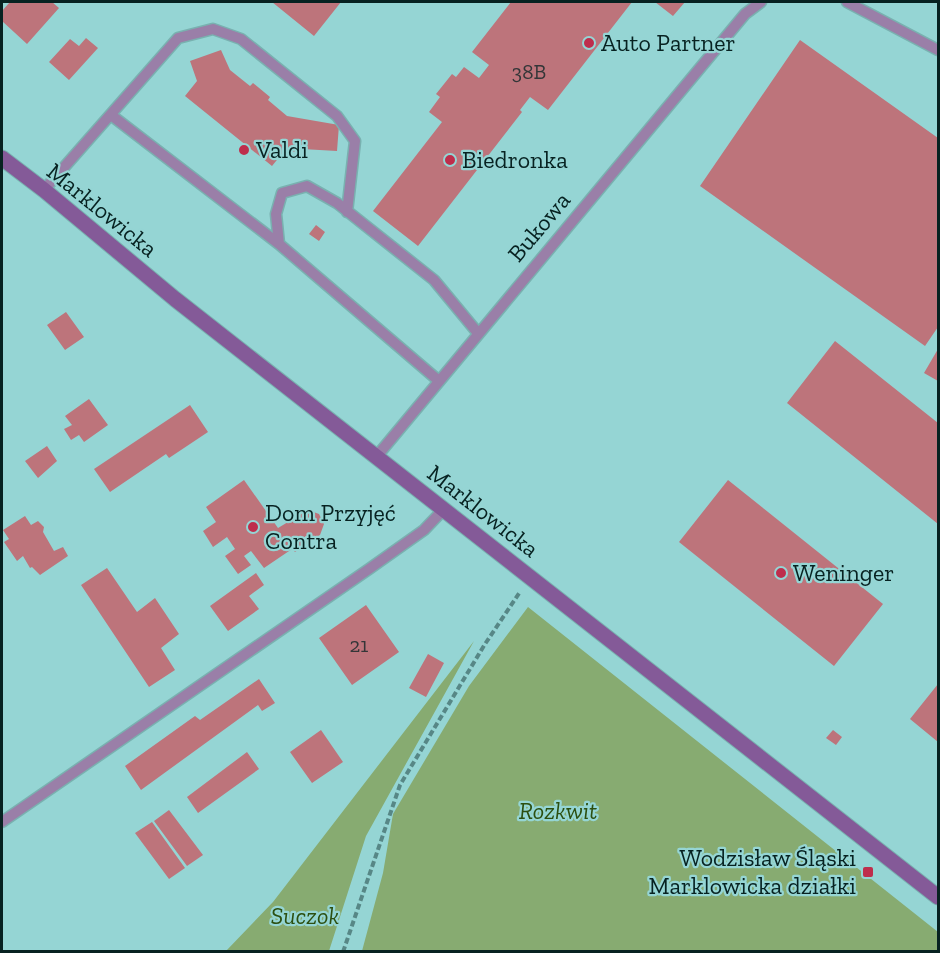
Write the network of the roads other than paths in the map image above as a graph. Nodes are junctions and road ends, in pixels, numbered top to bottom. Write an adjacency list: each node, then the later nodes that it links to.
1 (761, 2): 9 (lane, Bukowa)
2 (847, 2): 3 (lane)
3 (939, 50)
4 (111, 115): 6 (lane); 7 (lane); 8 (lane)
5 (2, 158): 6 (main road, Marklowicka)
6 (44, 190): 11 (main road, Marklowicka)
7 (347, 212): 8 (lane); 9 (lane)
8 (279, 244): 10 (lane)
9 (477, 332): 10 (lane, Bukowa)
10 (439, 381): 11 (lane, Bukowa)
11 (377, 456): 12 (main road, Marklowicka)
12 (444, 509): 13 (lane); 14 (main road, Marklowicka)
13 (2, 822)
14 (939, 897)

